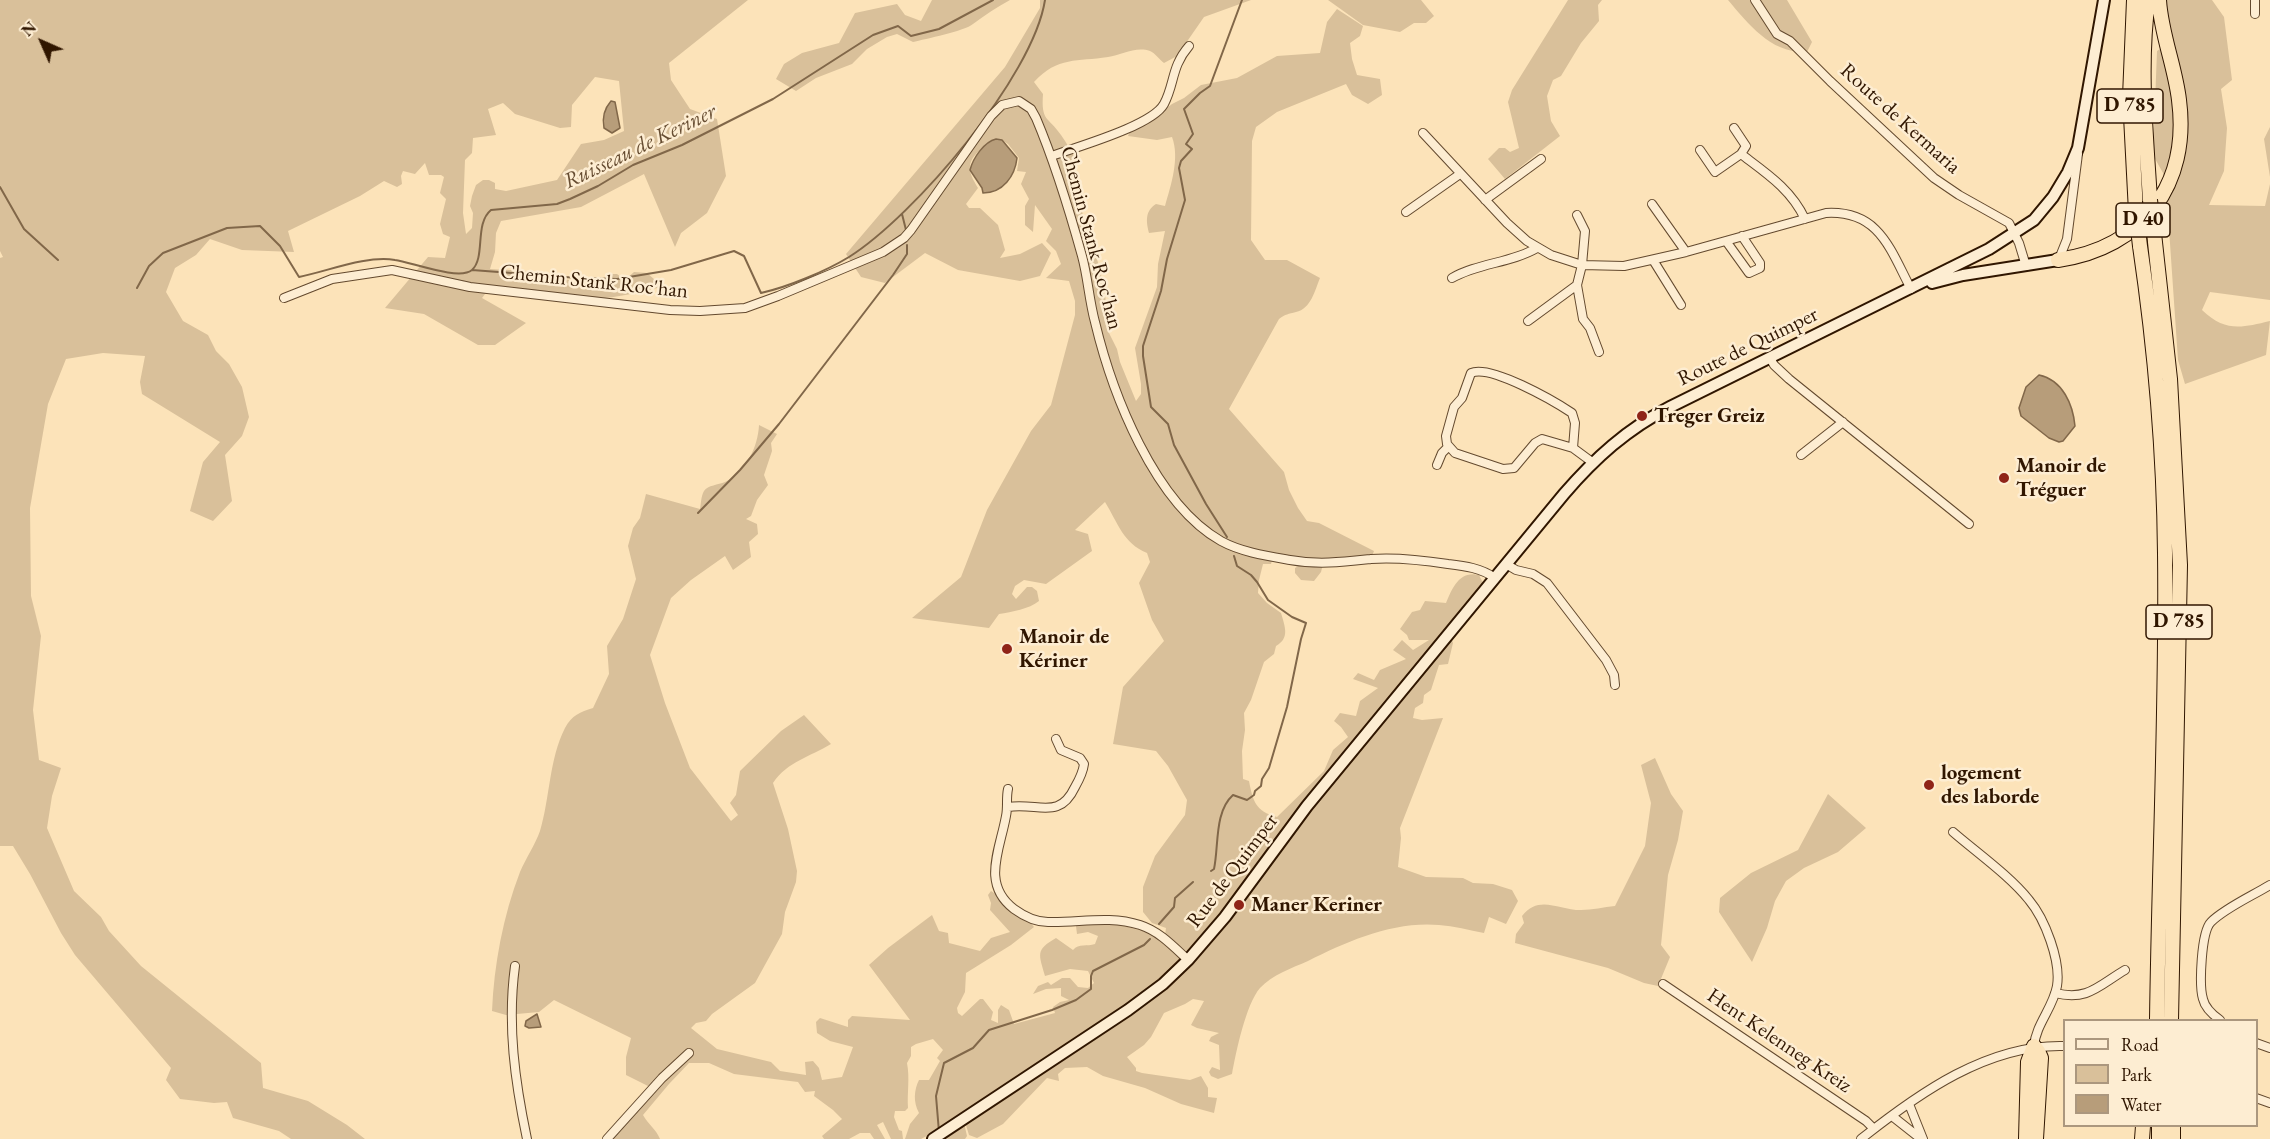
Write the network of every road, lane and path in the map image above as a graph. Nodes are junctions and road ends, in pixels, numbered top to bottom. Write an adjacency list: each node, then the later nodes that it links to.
1 (1755, 0): 22 (street, Route de Kermaria)
2 (2104, 0): 11 (main road, D 40)
3 (2134, 0): 59 (highway, D 785, bridge)
4 (2148, 0): 62 (highway, D 785, bridge)
5 (2159, 0): 28 (highway, D 40)
6 (2255, 0): 7 (street)
7 (2254, 14)
8 (1189, 46): 14 (street)
9 (1734, 128): 13 (street)
10 (1423, 133): 16 (street)
11 (2078, 148): 22 (main road, D 40); 28 (street, D 40)
12 (1700, 150): 13 (street)
13 (1741, 154): 21 (street)
14 (1052, 156): 34 (street, Chemin Stank Roc'han); 47 (street, Chemin Stank Roc'han)
15 (1541, 159): 17 (street)
16 (1460, 174): 17 (street); 19 (street)
17 (1485, 200): 25 (street)
18 (1652, 204): 26 (street)
19 (1406, 212)
20 (1577, 215): 29 (street)
21 (1804, 219): 23 (street); 33 (street)
22 (2015, 233): 30 (street); 33 (main road, Route de Quimper / D 40)
23 (1742, 236): 24 (street); 24 (street)
24 (1726, 241): 26 (street)
25 (1537, 248): 29 (street); 31 (street)
26 (1686, 252): 27 (street)
27 (1653, 260): 29 (street); 35 (street)
28 (2058, 260): 30 (main road, D 40)
29 (1582, 265): 32 (street)
30 (2026, 266): 33 (main road, D 40)
31 (1452, 278)
32 (1577, 285): 36 (street); 37 (street)
33 (1911, 289): 38 (main road, Route de Quimper / D 40)
34 (284, 298)
35 (1681, 305)
36 (1528, 321)
37 (1599, 352)
38 (1770, 358): 39 (street); 43 (main road, Route de Quimper / D 40)
39 (1843, 422): 42 (street); 45 (street)
40 (1448, 447): 41 (street); 41 (street); 44 (street)
41 (1572, 448): 43 (street)
42 (1801, 455)
43 (1592, 462): 46 (main road, Route de Quimper / D 40)
44 (1437, 465)
45 (1969, 524)
46 (1506, 564): 47 (main road, Rue de Quimper / D 40); 48 (street)
47 (1495, 578): 54 (main road, Rue de Quimper / D 40)
48 (1615, 685)
49 (1056, 739): 51 (street)
50 (1008, 789): 51 (street)
51 (1008, 807): 54 (street)
52 (1953, 832): 58 (street)
53 (2270, 885): 63 (street)
54 (1188, 960): 72 (main road, Rue de Quimper / D 40)
55 (514, 966): 70 (street)
56 (2125, 970): 58 (street)
57 (1663, 984): 69 (street, Hent Kelenneg Kreiz)
58 (2055, 993): 64 (street)
59 (2157, 1002): 60 (highway); 61 (highway, D 785)
60 (2150, 1019)
61 (2157, 1019)
62 (2171, 1019)
63 (2219, 1019)
64 (2034, 1046): 65 (street); 67 (street); 75 (highway); 76 (highway)
65 (2063, 1046)
66 (689, 1053): 71 (street)
67 (1909, 1104): 68 (street); 74 (street)
68 (1892, 1116): 69 (street); 74 (street)
69 (1874, 1129): 73 (street)
70 (527, 1139)
71 (607, 1139)
72 (933, 1139)
73 (1862, 1139)
74 (1922, 1139)
75 (2026, 1139)
76 (2036, 1139)

